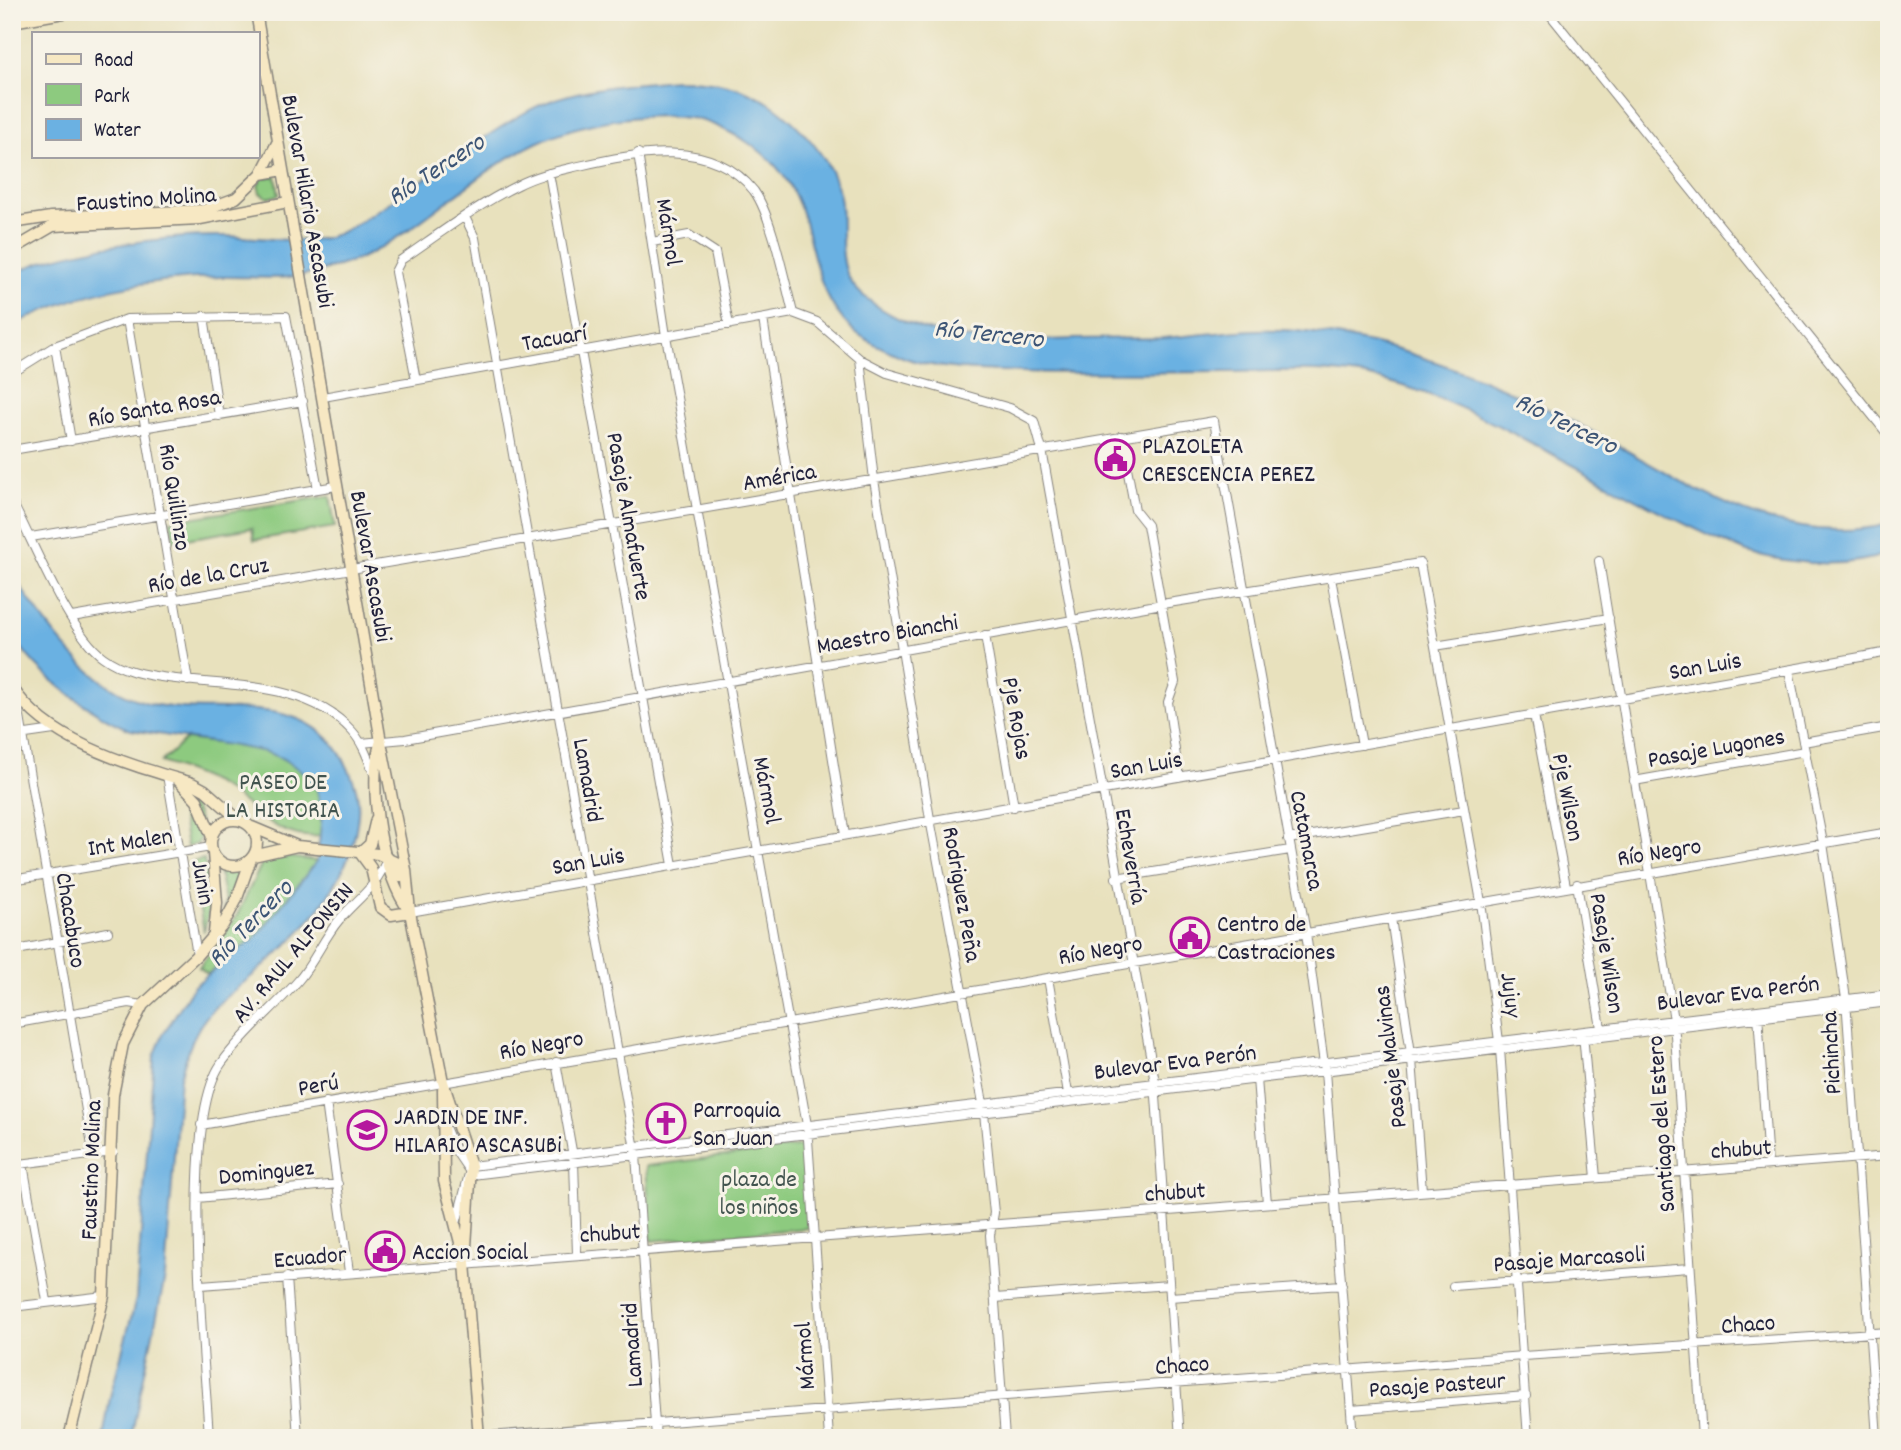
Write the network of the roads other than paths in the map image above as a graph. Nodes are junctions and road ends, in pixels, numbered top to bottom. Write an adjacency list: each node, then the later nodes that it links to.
1 (69, 12): 4 (street)
2 (256, 12): 5 (street, Bulevar Hilario Ascasubi)
3 (1548, 12): 35 (street)
4 (12, 22)
5 (277, 143): 7 (street, Bulevar Hilario Ascasubi); 9 (street, Faustino Molina)
6 (638, 153): 8 (street); 15 (street, Mármol); 17 (street)
7 (282, 170): 9 (street); 11 (street, Bulevar Hilario Ascasubi)
8 (549, 173): 13 (street); 24 (street, Pasaje Almafuerte)
9 (261, 174): 10 (street, Faustino Molina)
10 (252, 184): 12 (street); 14 (street, Faustino Molina)
11 (288, 202): 12 (street, Faustino Molina); 29 (street, Bulevar Hilario Ascasubi)
12 (265, 206): 16 (street, Faustino Molina)
13 (465, 217): 26 (street, Lamadrid); 28 (street)
14 (12, 223)
15 (652, 242): 21 (street); 22 (street, Mármol)
16 (12, 250)
17 (793, 313): 20 (street, Tacuarí); 25 (street, Echeverría)
18 (204, 316): 19 (street); 30 (street, Bulevar Hilario Ascasubi); 31 (street)
19 (127, 319): 23 (street); 33 (street, Río Quillinzo)
20 (763, 319): 21 (street, Tacuarí); 42 (street)
21 (729, 325): 22 (street, Tacuarí)
22 (666, 336): 24 (street, Tacuarí); 44 (street, Mármol)
23 (55, 346): 27 (street); 36 (street)
24 (582, 351): 26 (street, Tacuarí); 46 (street, Pasaje Almafuerte)
25 (860, 359): 38 (street, Echeverría); 39 (street, Rodriguez Peña)
26 (496, 366): 28 (street, Tacuarí); 48 (street, Lamadrid)
27 (12, 373)
28 (416, 380): 29 (street, Tacuarí)
29 (323, 397): 40 (street, Bulevar Ascasubi)
30 (303, 401): 31 (street, Río Santa Rosa); 41 (street, Bulevar Hilario Ascasubi)
31 (219, 416): 33 (street, Río Santa Rosa)
32 (1214, 421): 34 (street, América); 53 (street, Catamarca)
33 (145, 428): 36 (street, Río Santa Rosa); 45 (street, Río Quillinzo)
34 (1121, 436): 38 (street, América); 55 (street)
35 (1889, 436)
36 (71, 441): 37 (street, Río Santa Rosa)
37 (12, 450)
38 (1042, 450): 39 (street, América); 58 (street, Echeverría)
39 (874, 480): 42 (street, América); 61 (street, Rodriguez Peña)
40 (336, 486): 41 (street); 51 (street, Bulevar Ascasubi)
41 (318, 489): 45 (street)
42 (789, 494): 44 (street, América); 63 (street)
43 (12, 502): 47 (street)
44 (696, 510): 46 (street, América); 65 (street, Mármol)
45 (159, 515): 47 (street); 54 (street, Río Quillinzo)
46 (612, 524): 48 (street, América); 68 (street, Pasaje Almafuerte)
47 (31, 537): 56 (street)
48 (526, 539): 51 (street, América); 70 (street, Lamadrid)
49 (1599, 561): 57 (street, Santiago del Estero)
50 (1420, 562): 52 (street, Maestro Bianchi); 60 (street, Jujuy)
51 (351, 570): 54 (street, Río de la Cruz); 77 (street, Bulevar Ascasubi)
52 (1331, 578): 53 (street, Maestro Bianchi); 79 (street)
53 (1242, 592): 55 (street, Maestro Bianchi); 81 (street, Catamarca)
54 (173, 599): 56 (street, Río de la Cruz); 66 (street, Río Quillinzo)
55 (1162, 604): 58 (street, Maestro Bianchi); 84 (street)
56 (72, 617): 66 (street)
57 (1609, 618): 60 (street); 69 (street, Santiago del Estero)
58 (1072, 620): 59 (street, Maestro Bianchi); 86 (street, Echeverría)
59 (985, 635): 61 (street, Maestro Bianchi); 87 (street, Pje Rojas)
60 (1435, 646): 73 (street, Jujuy)
61 (902, 649): 63 (street, Maestro Bianchi); 90 (street, Rodriguez Peña)
62 (1889, 652): 64 (street, San Luis)
63 (817, 664): 65 (street, Maestro Bianchi); 94 (street)
64 (1789, 670): 69 (street, San Luis); 80 (street, Pichincha)
65 (727, 680): 68 (street, Maestro Bianchi); 99 (street, Mármol)
66 (188, 681): 78 (street)
67 (14, 690): 74 (street); 75 (street, Chacabuco)
68 (642, 695): 70 (street, Maestro Bianchi); 105 (street, Pasaje Almafuerte)
69 (1621, 699): 71 (street, San Luis); 85 (street, Santiago del Estero)
70 (557, 710): 77 (street, Maestro Bianchi); 110 (street, Lamadrid)
71 (1534, 715): 73 (street, San Luis); 113 (street, Pje Wilson)
72 (1889, 727): 80 (street, Pasaje Lugones)
73 (1450, 729): 79 (street, San Luis); 88 (street, Jujuy)
74 (54, 730): 75 (street); 83 (street)
75 (22, 734): 76 (street); 107 (street, Chacabuco)
76 (12, 736)
77 (381, 742): 78 (street, Maestro Bianchi); 82 (street); 114 (street)
78 (360, 743): 82 (street)
79 (1362, 745): 81 (street, San Luis)
80 (1804, 746): 85 (street, Pasaje Lugones); 96 (street, Pichincha)
81 (1273, 761): 84 (street, San Luis); 95 (street, Catamarca)
82 (374, 774): 89 (street)
83 (171, 776): 91 (street); 97 (street); 101 (street, Junin)
84 (1179, 777): 86 (street, San Luis)
85 (1634, 781): 106 (street, Santiago del Estero)
86 (1101, 791): 87 (street, San Luis); 108 (street, Echeverría)
87 (1014, 807): 90 (street, San Luis)
88 (1464, 810): 95 (street); 115 (street, Jujuy)
89 (378, 813): 102 (street); 104 (street)
90 (929, 819): 94 (street, San Luis); 126 (street, Rodriguez Peña)
91 (239, 820): 92 (street); 97 (street)
92 (252, 827): 98 (street); 103 (street, Faustino Molina)
93 (1889, 832): 96 (street, Río Negro)
94 (845, 835): 99 (street, San Luis)
95 (1288, 839): 100 (street, Catamarca)
96 (1824, 843): 106 (street, Río Negro); 129 (street, Pichincha)
97 (212, 846): 101 (street, Int Malen); 103 (street); 120 (street)
98 (297, 846): 102 (street); 103 (street)
99 (760, 850): 105 (street, San Luis); 133 (street, Mármol)
100 (1290, 850): 108 (street); 119 (street, Catamarca)
101 (180, 853): 107 (street, Int Malen); 123 (street, Junin)
102 (360, 853): 104 (street); 112 (street)
103 (252, 858): 120 (street, Faustino Molina)
104 (387, 858): 112 (street); 114 (street); 116 (street)
105 (673, 865): 110 (street, San Luis)
106 (1650, 872): 111 (street, Río Negro); 135 (street, Santiago del Estero)
107 (44, 874): 109 (street, Int Malen); 121 (street, Chacabuco)
108 (1116, 878): 124 (street, Echeverría)
109 (12, 880)
110 (587, 880): 116 (street, San Luis); 139 (street, Lamadrid)
111 (1577, 884): 113 (street, Río Negro); 136 (street, Pasaje Wilson)
112 (374, 886): 116 (street); 150 (street, AV. RAUL ALFONSIN)
113 (1566, 886): 115 (street, Río Negro)
114 (410, 892): 116 (street)
115 (1481, 901): 117 (street, Río Negro); 138 (street, Jujuy)
116 (410, 912): 144 (street)
117 (1391, 918): 119 (street, Río Negro); 140 (street, Pasaje Malvinas)
118 (108, 932): 121 (street)
119 (1306, 933): 124 (street, Río Negro); 142 (street, Catamarca)
120 (214, 936): 123 (street, Faustino Molina)
121 (56, 943): 122 (street); 131 (street, Chacabuco)
122 (12, 951)
123 (197, 955): 130 (street, Faustino Molina)
124 (1132, 963): 125 (street, Río Negro); 145 (street, Echeverría)
125 (1048, 978): 126 (street, Río Negro); 146 (street)
126 (961, 993): 133 (street, Río Negro); 148 (street, Rodriguez Peña)
127 (1889, 993): 129 (street, Bulevar Eva Perón)
128 (1889, 1002): 129 (street, Bulevar Eva Perón)
129 (1846, 1003): 132 (street, Bulevar Eva Perón); 157 (street, Pichincha)
130 (143, 1005): 131 (street); 154 (street, Faustino Molina)
131 (68, 1014): 134 (street); 153 (street, Chacabuco)
132 (1758, 1014): 135 (street, Bulevar Eva Perón); 160 (street)
133 (790, 1023): 139 (street, Río Negro); 151 (street, Mármol)
134 (12, 1024)
135 (1673, 1024): 136 (street, Bulevar Eva Perón); 137 (street, Bulevar Eva Perón); 162 (street, Santiago del Estero)
136 (1601, 1028): 137 (street, Bulevar Eva Perón)
137 (1583, 1035): 138 (street, Bulevar Eva Perón); 163 (street)
138 (1499, 1045): 140 (street, Bulevar Eva Perón); 165 (street, Jujuy)
139 (619, 1050): 141 (street, Río Negro); 152 (street, Lamadrid)
140 (1411, 1056): 142 (street, Bulevar Eva Perón); 166 (street, Pasaje Malvinas)
141 (555, 1062): 144 (street, Río Negro); 156 (street)
142 (1325, 1067): 143 (street, Bulevar Eva Perón); 145 (street, Bulevar Eva Perón); 168 (street, Catamarca)
143 (1257, 1079): 145 (street, Bulevar Eva Perón); 169 (street)
144 (443, 1082): 147 (street, Perú); 149 (street); 161 (street)
145 (1155, 1087): 146 (street, Bulevar Eva Perón); 148 (street, Bulevar Eva Perón); 170 (street, Echeverría)
146 (1068, 1093): 148 (street, Bulevar Eva Perón)
147 (326, 1102): 150 (street, Perú); 164 (street)
148 (984, 1107): 151 (street, Bulevar Eva Perón); 171 (street, Rodriguez Peña)
149 (443, 1121): 161 (street); 172 (street)
150 (201, 1125): 167 (street, AV. RAUL ALFONSIN)
151 (808, 1130): 152 (street, Bulevar Eva Perón); 173 (street, Mármol)
152 (635, 1151): 156 (street, Bulevar Eva Perón); 174 (street, Lamadrid)
153 (93, 1152): 154 (street); 158 (street)
154 (113, 1152): 185 (street, Faustino Molina)
155 (1889, 1156): 157 (street, chubut)
156 (572, 1157): 161 (street, Bulevar Eva Perón); 175 (street)
157 (1856, 1158): 160 (street, chubut); 191 (street, Pichincha)
158 (23, 1164): 159 (street); 188 (street)
159 (12, 1165)
160 (1768, 1165): 162 (street, chubut)
161 (471, 1171): 172 (street); 176 (street)
162 (1682, 1171): 163 (street, chubut); 177 (street, Santiago del Estero)
163 (1596, 1178): 165 (street, chubut)
164 (338, 1184): 167 (street, Dominguez); 178 (street)
165 (1510, 1185): 166 (street, chubut); 180 (street, Jujuy)
166 (1422, 1191): 168 (street, chubut)
167 (198, 1198): 181 (street, AV. RAUL ALFONSIN)
168 (1335, 1198): 169 (street, chubut); 183 (street, Catamarca)
169 (1268, 1203): 170 (street, chubut)
170 (1165, 1211): 171 (street, chubut); 182 (street, Echeverría)
171 (993, 1224): 173 (street, chubut); 187 (street, Rodriguez Peña)
172 (456, 1227): 176 (street)
173 (815, 1237): 174 (street, chubut); 199 (street, Mármol)
174 (643, 1249): 175 (street, chubut); 200 (street, Lamadrid)
175 (577, 1254): 176 (street, chubut)
176 (465, 1263): 178 (street, Ecuador); 201 (street)
177 (1689, 1268): 180 (street, Pasaje Marcasoli); 192 (street, Santiago del Estero)
178 (349, 1272): 179 (street, Ecuador)
179 (287, 1277): 181 (street, Ecuador); 204 (street)
180 (1518, 1280): 184 (street, Pasaje Marcasoli); 193 (street, Jujuy)
181 (201, 1285): 203 (street, AV. RAUL ALFONSIN)
182 (1169, 1285): 186 (street, Echeverría); 187 (street)
183 (1342, 1285): 186 (street); 194 (street, Catamarca)
184 (1453, 1286)
185 (104, 1296): 188 (street); 202 (street, Faustino Molina)
186 (1170, 1297): 195 (street, Echeverría)
187 (995, 1298): 197 (street, Rodriguez Peña)
188 (47, 1301): 189 (street)
189 (12, 1307)
190 (1889, 1332): 191 (street, Chaco)
191 (1869, 1334): 192 (street, Chaco); 213 (street, Pichincha)
192 (1696, 1346): 193 (street, Chaco); 212 (street, Santiago del Estero)
193 (1524, 1356): 194 (street, Chaco); 196 (street, Jujuy)
194 (1349, 1371): 195 (street, Chaco); 198 (street, Catamarca)
195 (1175, 1384): 197 (street, Chaco); 209 (street, Echeverría)
196 (1526, 1396): 198 (street, Pasaje Pasteur); 211 (street, Jujuy)
197 (1003, 1398): 199 (street, Chaco); 208 (street, Rodriguez Peña)
198 (1351, 1410): 210 (street, Catamarca)
199 (827, 1412): 200 (street, Chaco); 207 (street, Mármol)
200 (655, 1423): 201 (street, Chaco); 206 (street, Lamadrid)
201 (479, 1437): 205 (street, Chaco)
202 (69, 1438)
203 (209, 1438)
204 (298, 1438)
205 (463, 1438)
206 (656, 1438)
207 (829, 1438)
208 (1005, 1438)
209 (1180, 1438)
210 (1353, 1438)
211 (1528, 1438)
212 (1702, 1438)
213 (1877, 1438)

